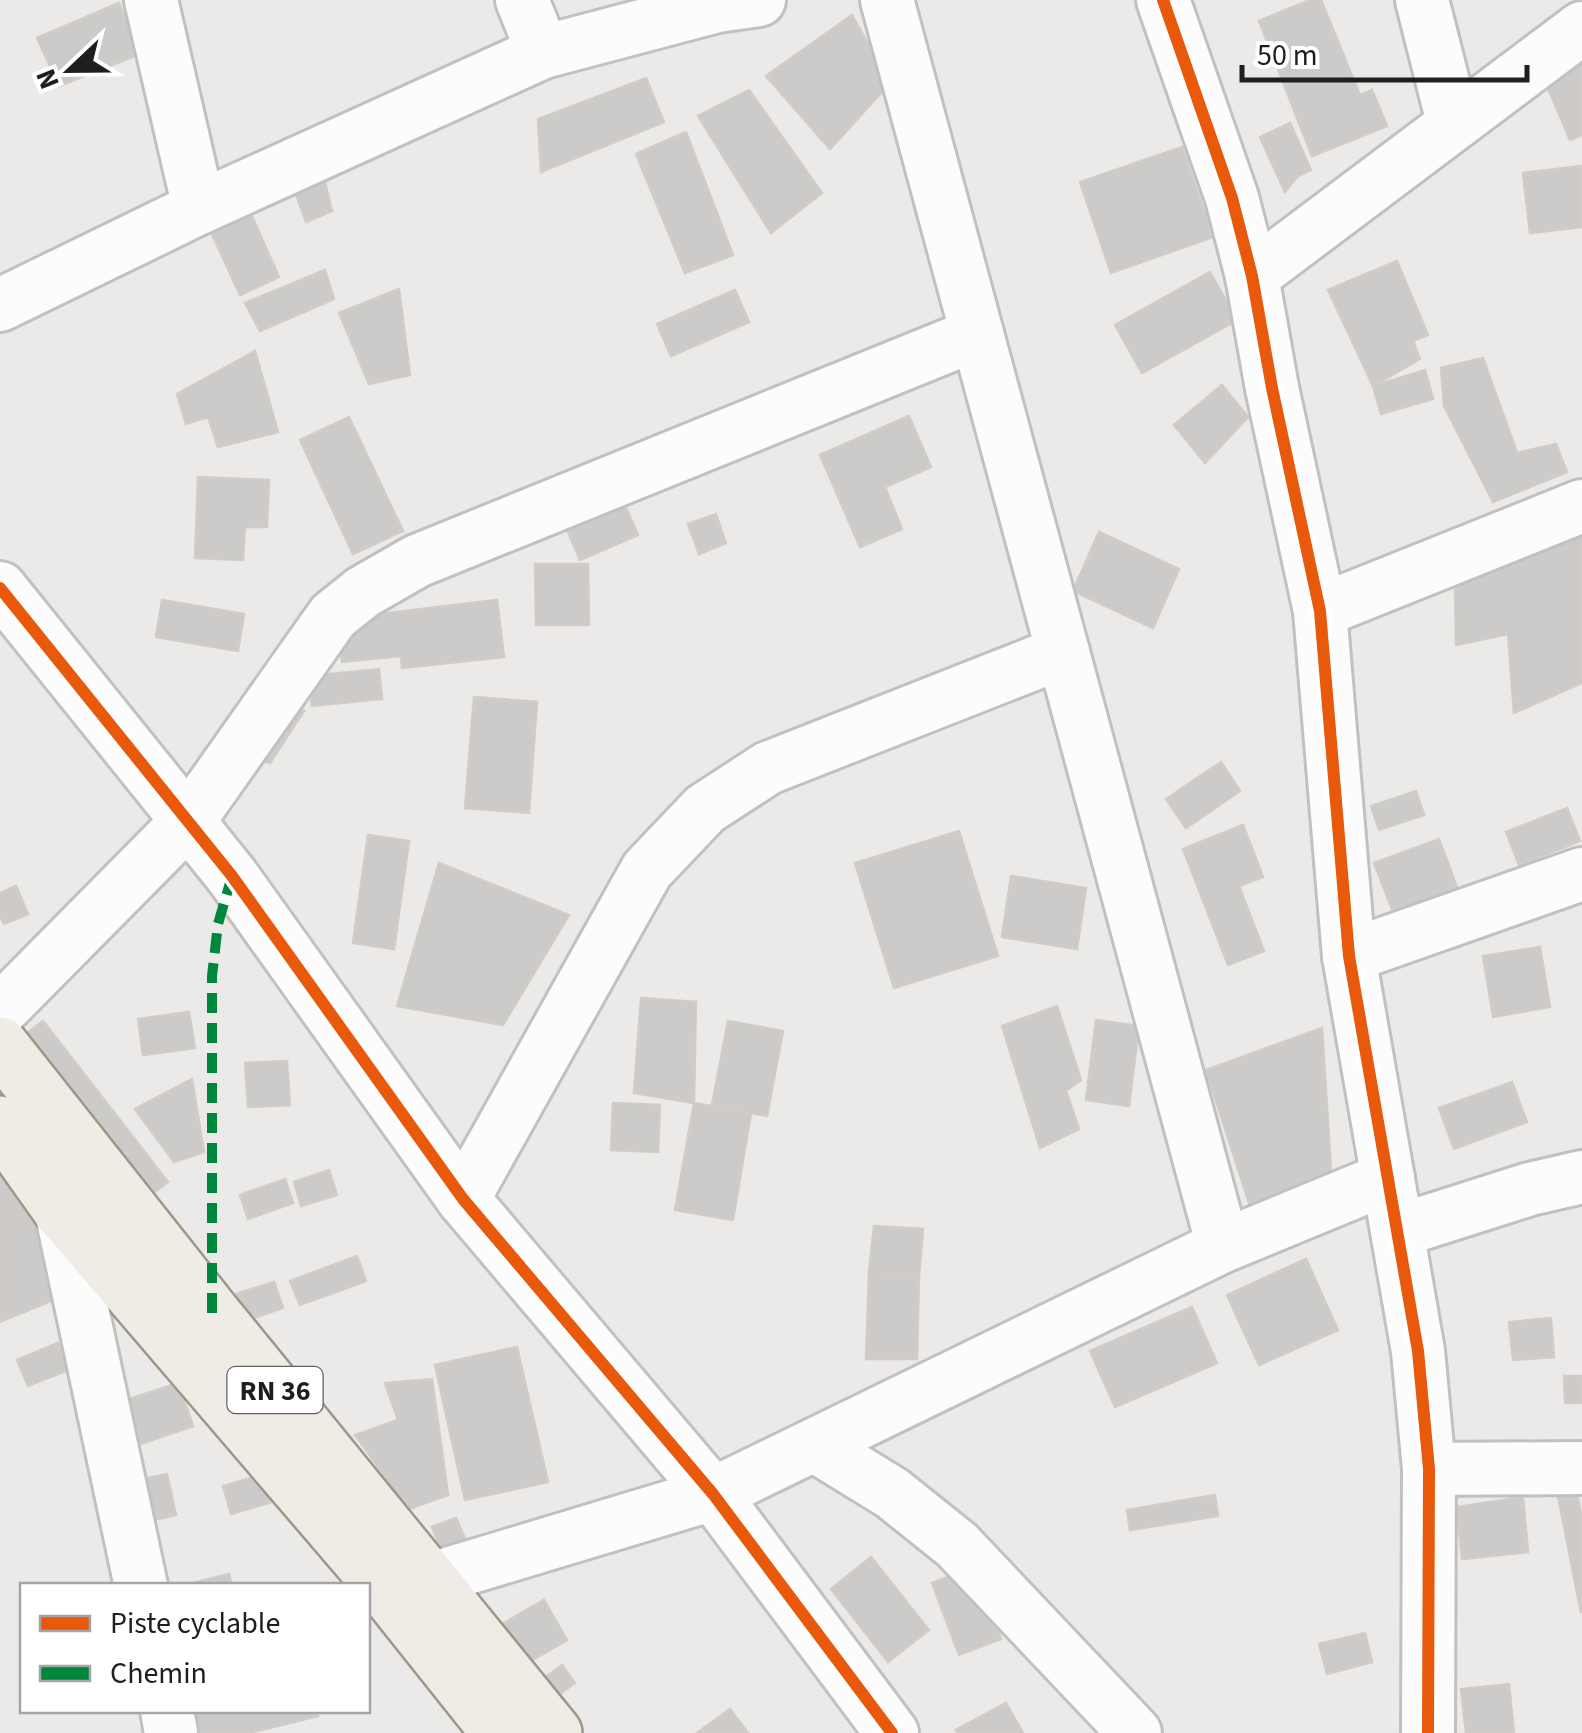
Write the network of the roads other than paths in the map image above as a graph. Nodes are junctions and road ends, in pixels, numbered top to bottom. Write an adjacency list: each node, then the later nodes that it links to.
1 (151, 0): 10 (street)
2 (522, 0): 8 (street)
3 (759, 0): 8 (street)
4 (887, 0): 13 (street)
5 (1163, 0): 11 (street)
6 (1422, 0): 9 (street)
7 (1582, 28): 9 (street)
8 (542, 52): 10 (street)
9 (1453, 122): 11 (street)
10 (199, 208): 12 (street)
11 (1252, 276): 16 (street)
12 (0, 304)
13 (977, 334): 17 (street); 18 (street)
14 (1582, 506): 16 (street)
15 (0, 588): 18 (street)
16 (1320, 611): 20 (street)
17 (1063, 652): 26 (street); 29 (street)
18 (189, 820): 21 (street); 26 (street)
19 (1582, 874): 20 (street)
20 (1349, 956): 24 (street)
21 (0, 1011)
22 (0, 1045): 34 (main road, RN 36)
23 (0, 1124): 27 (main road, RN 36)
24 (1388, 1178): 28 (street); 29 (street)
25 (1582, 1178): 28 (street)
26 (463, 1200): 33 (street)
27 (61, 1210): 35 (street); 36 (main road, RN 36)
28 (1398, 1231): 31 (street)
29 (1223, 1246): 30 (street)
30 (814, 1445): 33 (street); 39 (street)
31 (1429, 1468): 32 (street); 40 (street)
32 (1582, 1468)
33 (713, 1494): 34 (street); 38 (street)
34 (431, 1579): 37 (main road, RN 36)
35 (139, 1583)
36 (500, 1733)
37 (554, 1733)
38 (892, 1733)
39 (1135, 1733)
40 (1428, 1733)

